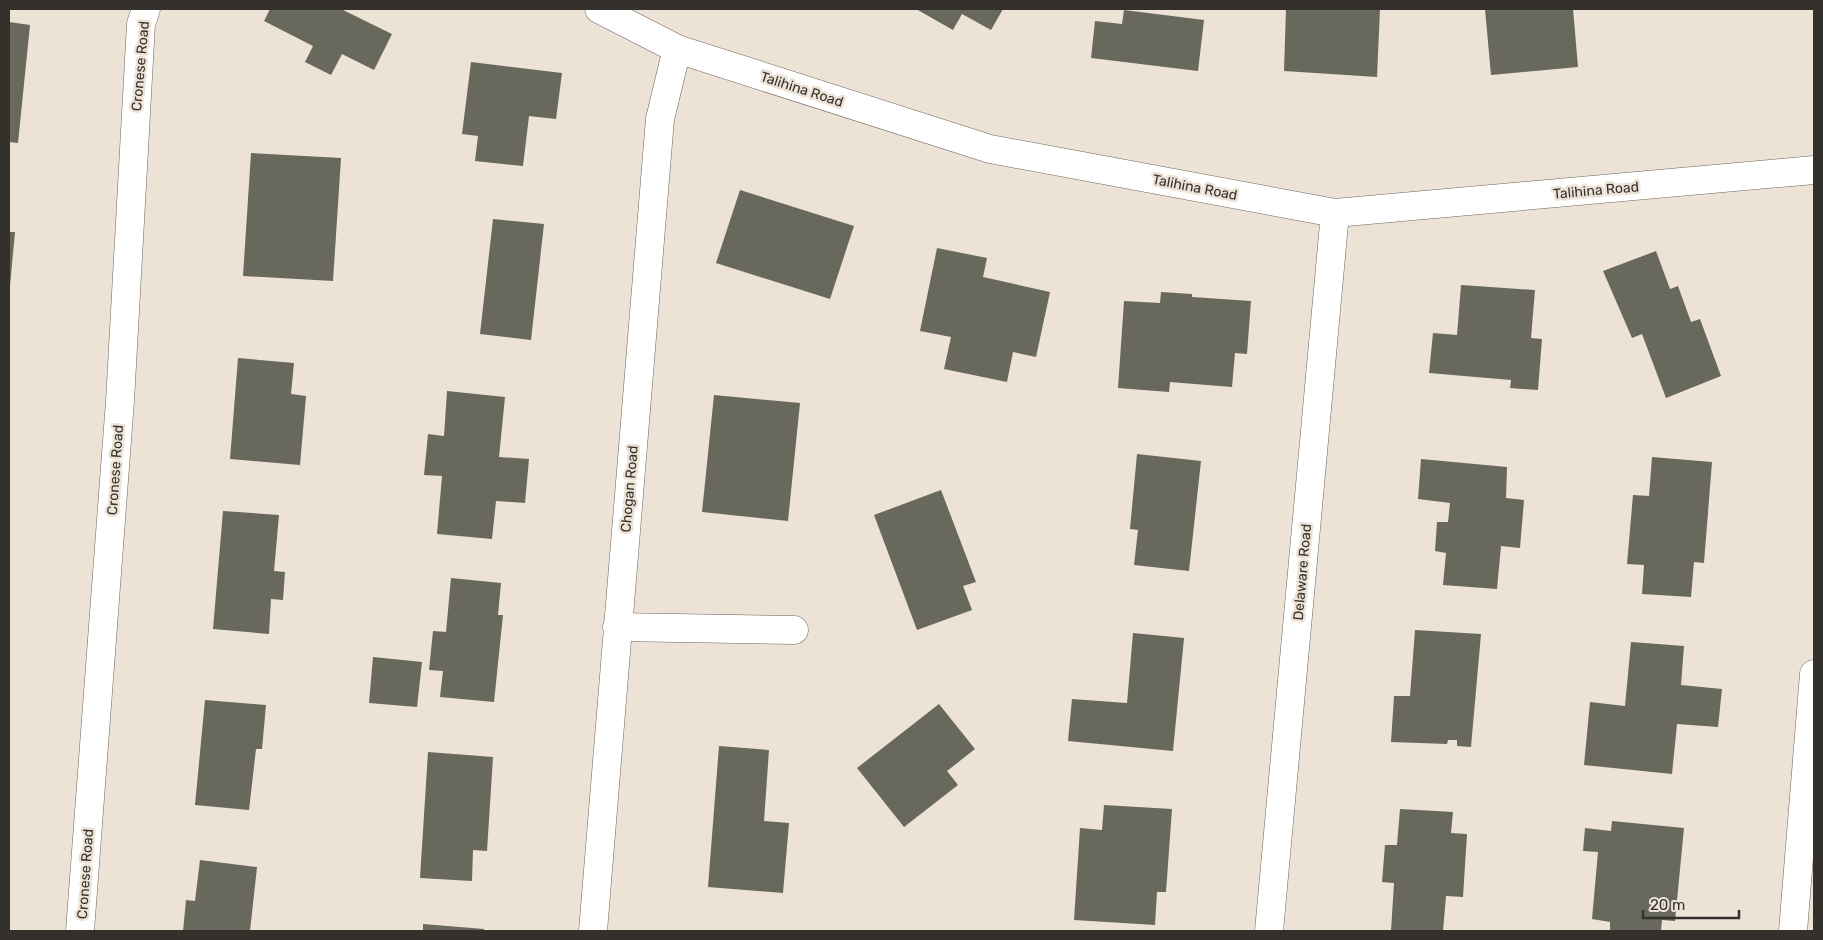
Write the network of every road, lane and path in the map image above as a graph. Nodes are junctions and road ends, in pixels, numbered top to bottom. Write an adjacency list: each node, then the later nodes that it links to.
1 (146, 9): 9 (street, Cronese Road)
2 (599, 9): 3 (street, Talihina Road)
3 (677, 49): 5 (street, Talihina Road); 6 (street, Chogan Road)
4 (1814, 170): 5 (street, Talihina Road)
5 (1335, 213): 11 (street, Delaware Road)
6 (617, 627): 7 (street); 10 (street, Chogan Road)
7 (794, 630)
8 (1814, 674): 12 (street)
9 (80, 931)
10 (593, 931)
11 (1269, 931)
12 (1793, 931)

